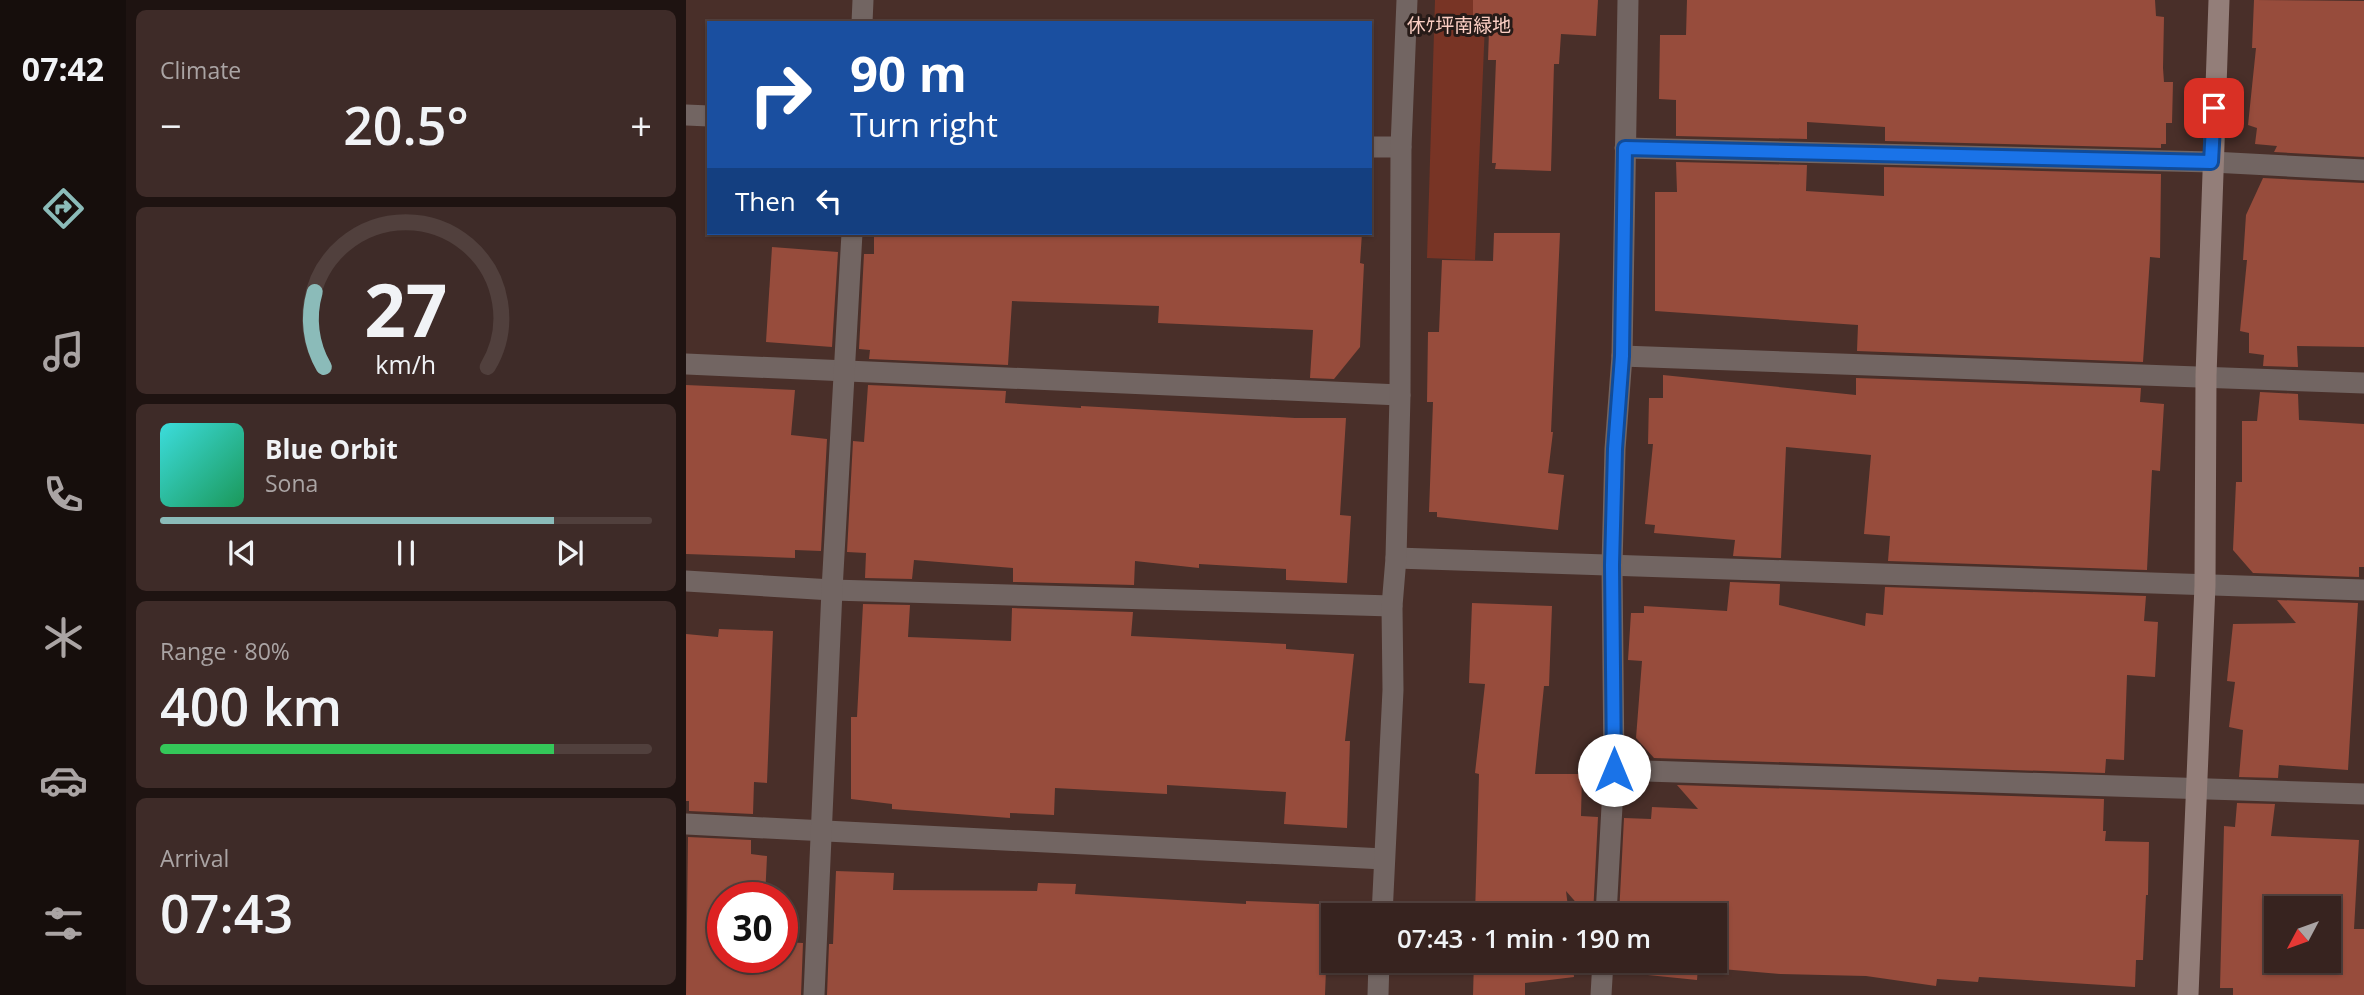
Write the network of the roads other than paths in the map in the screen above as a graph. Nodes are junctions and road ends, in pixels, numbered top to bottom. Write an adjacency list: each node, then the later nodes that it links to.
1 (863, 0): 5 (street)
2 (1407, 0): 9 (street)
3 (1628, 0): 10 (street)
4 (2218, 0): 11 (street)
5 (862, 21)
6 (686, 115): 7 (street)
7 (707, 116)
8 (1372, 147): 9 (street)
9 (1401, 147): 19 (street)
10 (1625, 148): 11 (street); 14 (street)
11 (2211, 162): 12 (street); 17 (street)
12 (2364, 170)
13 (852, 235): 16 (street)
14 (1622, 356): 17 (street); 21 (street)
15 (686, 364): 16 (street)
16 (845, 372): 19 (street); 24 (street)
17 (2206, 376): 18 (street); 23 (street)
18 (2364, 383)
19 (1400, 395): 20 (street)
20 (1396, 558): 21 (street); 26 (street)
21 (1612, 565): 23 (street); 27 (street)
22 (686, 581): 24 (street)
23 (2205, 585): 25 (street); 28 (street)
24 (832, 590): 26 (street); 31 (street)
25 (2364, 590)
26 (1391, 606): 32 (street)
27 (1614, 770): 28 (street); 34 (street)
28 (2197, 788): 29 (street); 40 (street)
29 (2364, 794)
30 (686, 824): 31 (street)
31 (821, 830): 32 (street); 37 (street)
32 (1384, 859): 33 (street)
33 (1382, 903)
34 (1607, 903)
35 (1379, 973): 38 (street)
36 (1602, 973): 39 (street)
37 (814, 995)
38 (1378, 995)
39 (1601, 995)
40 (2188, 995)

